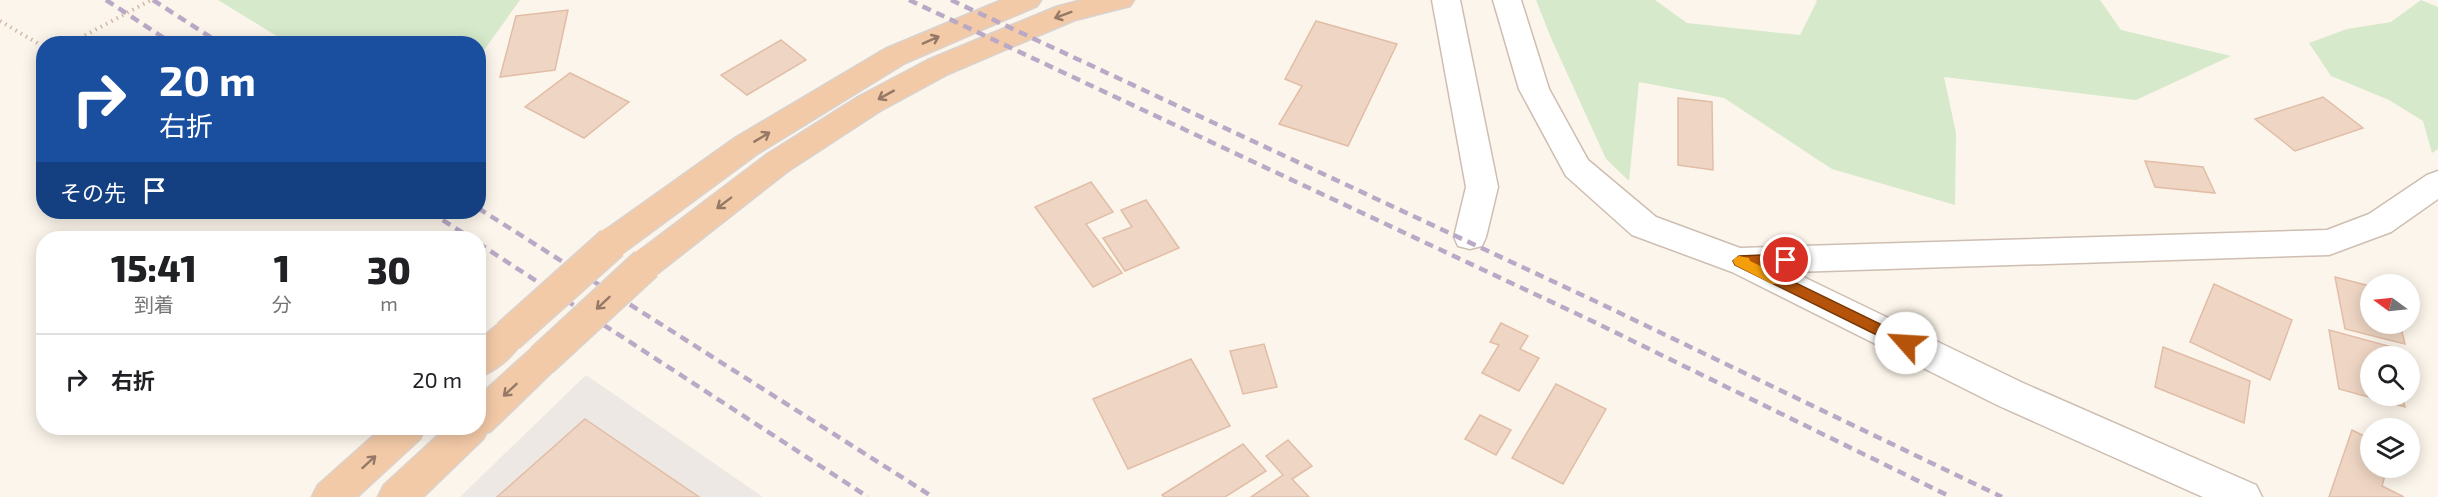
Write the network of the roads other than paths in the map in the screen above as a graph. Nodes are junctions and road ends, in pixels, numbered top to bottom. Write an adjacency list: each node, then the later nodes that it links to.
1 (1027, 0): 8 (highway, one-way to 1, bridge)
2 (1120, 0): 9 (highway, one-way to 9, bridge)
3 (1446, 0): 6 (street)
4 (1507, 0): 7 (street)
5 (2438, 183): 7 (street)
6 (1470, 237)
7 (1739, 261): 14 (street)
8 (486, 356)
9 (486, 412)
10 (399, 435): 12 (highway, one-way to 10)
11 (463, 435): 13 (highway)
12 (331, 497)
13 (397, 497)
14 (2243, 497)

